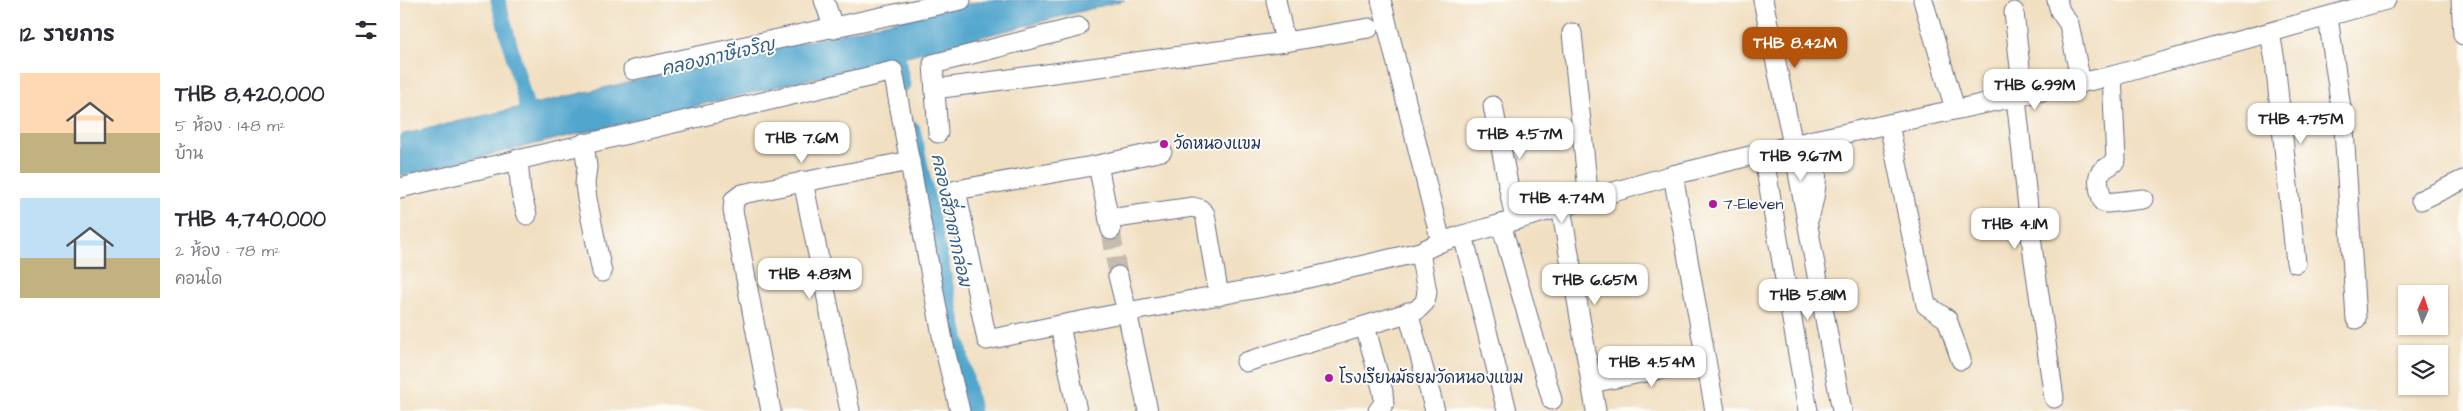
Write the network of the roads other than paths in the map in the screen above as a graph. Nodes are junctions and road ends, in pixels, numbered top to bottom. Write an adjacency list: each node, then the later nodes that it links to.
1 (824, 0): 14 (street)
2 (961, 0): 14 (street)
3 (1276, 0): 18 (street)
4 (1381, 0): 48 (street)
5 (1763, 0): 30 (street)
6 (1923, 0): 25 (street)
7 (2057, 0): 21 (street)
8 (2386, 0): 10 (street)
9 (2460, 0): 17 (street)
10 (2339, 9): 16 (street); 56 (street)
11 (2014, 12): 23 (street)
12 (1078, 27): 22 (street)
13 (1369, 28): 18 (street)
14 (834, 29): 19 (street)
15 (1572, 33): 40 (street)
16 (2270, 33): 20 (street); 50 (street)
17 (2463, 35)
18 (1285, 42): 22 (street)
19 (633, 70)
20 (2112, 76): 21 (street); 41 (street)
21 (2081, 82): 23 (street)
22 (934, 89): 27 (street)
23 (2020, 97): 25 (street); 63 (street)
24 (1493, 106): 45 (street)
25 (1955, 109): 26 (street)
26 (1889, 124): 28 (street); 60 (street)
27 (938, 134)
28 (1814, 140): 30 (street); 46 (street)
29 (584, 143): 33 (street); 34 (street); 51 (street)
30 (1793, 145): 32 (street); 46 (street)
31 (1162, 151): 35 (street)
32 (1763, 153): 36 (street); 75 (street)
33 (518, 159): 39 (street); 44 (street)
34 (910, 161): 38 (street); 68 (street)
35 (1098, 165): 53 (street); 57 (street)
36 (1673, 175): 40 (street); 59 (street)
37 (2463, 180): 42 (street)
38 (803, 182): 66 (street); 67 (street)
39 (400, 188)
40 (1590, 198): 43 (street)
41 (2143, 199)
42 (2421, 200)
43 (1561, 207): 45 (street); 62 (street)
44 (527, 215)
45 (1508, 222): 47 (street); 64 (street)
46 (1807, 224): 76 (street)
47 (1463, 235): 48 (street); 72 (street)
48 (1441, 242): 49 (street)
49 (1420, 252): 53 (street); 55 (street)
50 (2296, 263)
51 (602, 272)
52 (1118, 276): 54 (street)
53 (1220, 296): 54 (street)
54 (1127, 312): 57 (street); 65 (street)
55 (1408, 312): 58 (street); 71 (street)
56 (2356, 319)
57 (1060, 325): 69 (street)
58 (1365, 326): 61 (street); 70 (street)
59 (1706, 360): 62 (street); 74 (street)
60 (1961, 360)
61 (1246, 362)
62 (1591, 383): 73 (street)
63 (2054, 398)
64 (1552, 400)
65 (1144, 410)
66 (771, 411)
67 (850, 411)
68 (960, 411)
69 (1077, 411)
70 (1378, 411)
71 (1434, 411)
72 (1507, 411)
73 (1596, 411)
74 (1715, 411)
75 (1808, 411)
76 (1842, 411)

